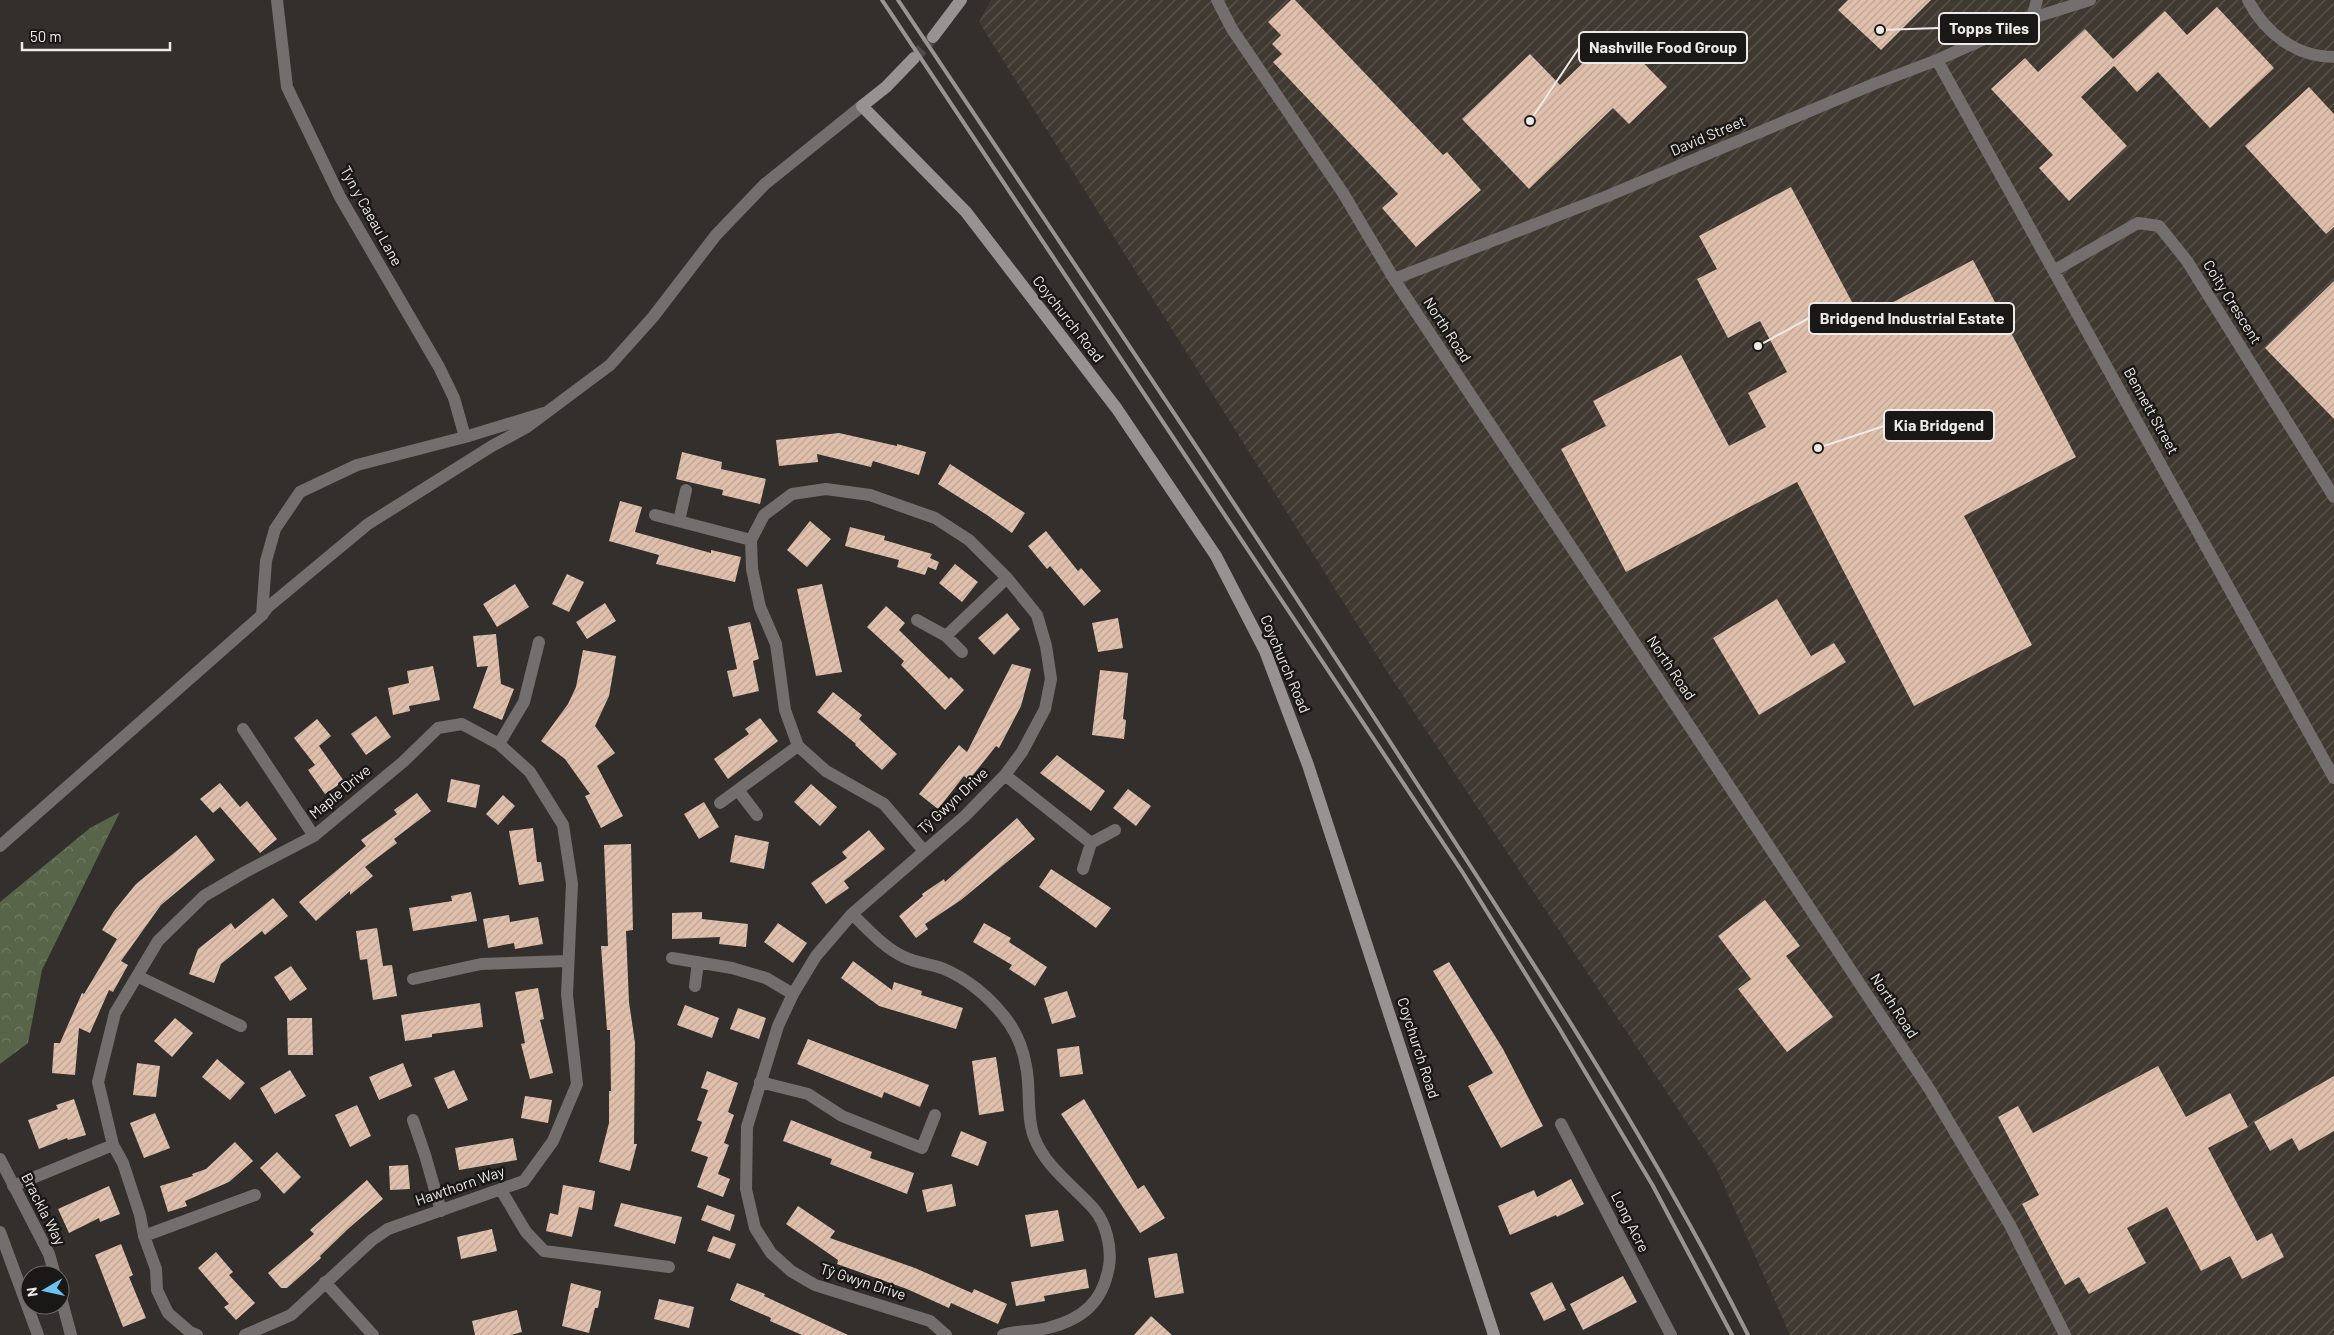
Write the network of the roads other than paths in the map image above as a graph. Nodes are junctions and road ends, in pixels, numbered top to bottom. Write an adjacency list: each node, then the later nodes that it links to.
1 (277, 0): 16 (street, Tyn y Caeau Lane)
2 (961, 0): 8 (main road)
3 (1217, 0): 14 (street, North Road)
4 (2037, 0): 7 (street)
5 (2090, 0): 7 (street, David Street)
6 (2248, 0): 9 (street)
7 (2032, 18): 11 (street, David Street)
8 (933, 37)
9 (2334, 57)
10 (914, 58): 12 (main road)
11 (1937, 60): 13 (street, Bennett Street); 14 (street, David Street)
12 (862, 106): 15 (street); 75 (main road, Coychurch Road)
13 (2055, 270): 18 (street, Coity Crescent); 32 (street, Bennett Street)
14 (1394, 280): 77 (street, North Road)
15 (547, 412): 16 (street); 23 (street)
16 (465, 438): 23 (street)
17 (686, 490): 20 (street)
18 (2334, 497)
19 (656, 515): 20 (street)
20 (679, 521): 21 (street)
21 (751, 540): 22 (street, Tŷ Gwyn Drive); 30 (street, Tŷ Gwyn Drive)
22 (1006, 578): 25 (street); 31 (street, Tŷ Gwyn Drive)
23 (262, 614): 39 (street)
24 (917, 620): 25 (street)
25 (946, 636): 27 (street)
26 (539, 642): 29 (street)
27 (962, 652)
28 (243, 729): 37 (street)
29 (499, 744): 37 (street, Maple Drive); 44 (street, Maple Drive)
30 (798, 746): 33 (street); 40 (street, Tŷ Gwyn Drive)
31 (1005, 775): 38 (street, Tŷ Gwyn Drive); 40 (street, Tŷ Gwyn Drive)
32 (2334, 778)
33 (738, 790): 34 (street); 35 (street)
34 (720, 803)
35 (757, 815)
36 (1115, 830): 38 (street)
37 (314, 836): 46 (street, Maple Drive)
38 (1091, 843): 41 (street)
39 (0, 846)
40 (924, 851): 42 (street, Tŷ Gwyn Drive)
41 (1082, 869)
42 (852, 914): 49 (street, Tŷ Gwyn Drive); 74 (street)
43 (672, 958): 45 (street)
44 (567, 960): 47 (street); 50 (street, Maple Drive)
45 (698, 962): 48 (street); 49 (street)
46 (137, 976): 51 (street); 56 (street, Maple Drive)
47 (413, 979)
48 (695, 986)
49 (793, 994): 52 (street, Tŷ Gwyn Drive)
50 (567, 995): 59 (street, Hawthorn Way)
51 (241, 1026)
52 (760, 1082): 53 (street); 73 (street, Tŷ Gwyn Drive)
53 (935, 1116)
54 (412, 1120): 61 (street)
55 (1561, 1124): 76 (street, Long Acre)
56 (113, 1145): 58 (street); 63 (street)
57 (0, 1159): 58 (street, Brackla Way)
58 (13, 1186): 64 (street, Brackla Way)
59 (500, 1190): 61 (street, Hawthorn Way); 65 (street)
60 (255, 1195): 63 (street)
61 (440, 1211): 66 (street, Hawthorn Way)
62 (0, 1232): 68 (street)
63 (144, 1236): 70 (street)
64 (52, 1265)
65 (669, 1267)
66 (325, 1282): 71 (street, Hawthorn Way); 72 (street)
67 (66, 1315): 69 (street)
68 (38, 1335)
69 (71, 1335)
70 (197, 1335)
71 (245, 1335)
72 (373, 1335)
73 (946, 1335)
74 (1003, 1335)
75 (1494, 1335)
76 (1671, 1335)
77 (2065, 1335)

